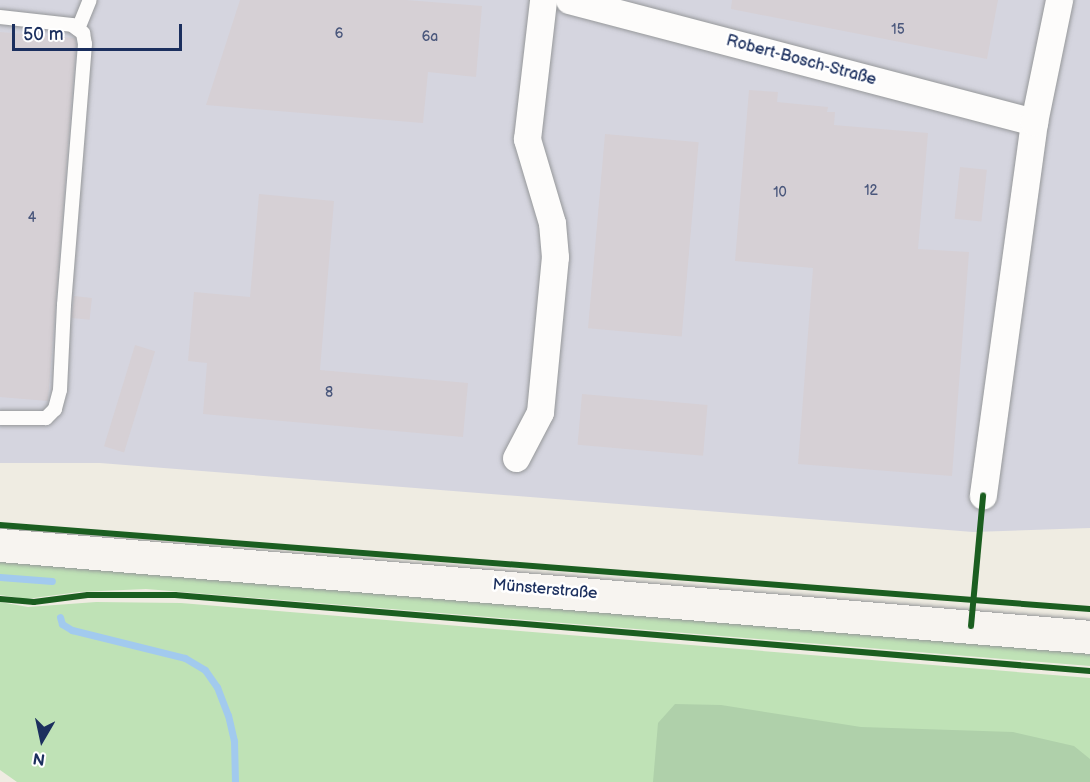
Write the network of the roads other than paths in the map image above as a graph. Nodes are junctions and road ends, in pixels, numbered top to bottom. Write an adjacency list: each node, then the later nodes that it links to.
1 (90, 0): 6 (lane)
2 (543, 0): 9 (street)
3 (569, 0): 7 (street, Robert-Bosch-Straße)
4 (1059, 0): 7 (street)
5 (0, 17): 6 (lane)
6 (78, 29): 8 (lane)
7 (1034, 122): 10 (street)
8 (0, 418)
9 (516, 458)
10 (983, 496)
11 (0, 545): 12 (main road, Münsterstraße)
12 (1090, 637)

